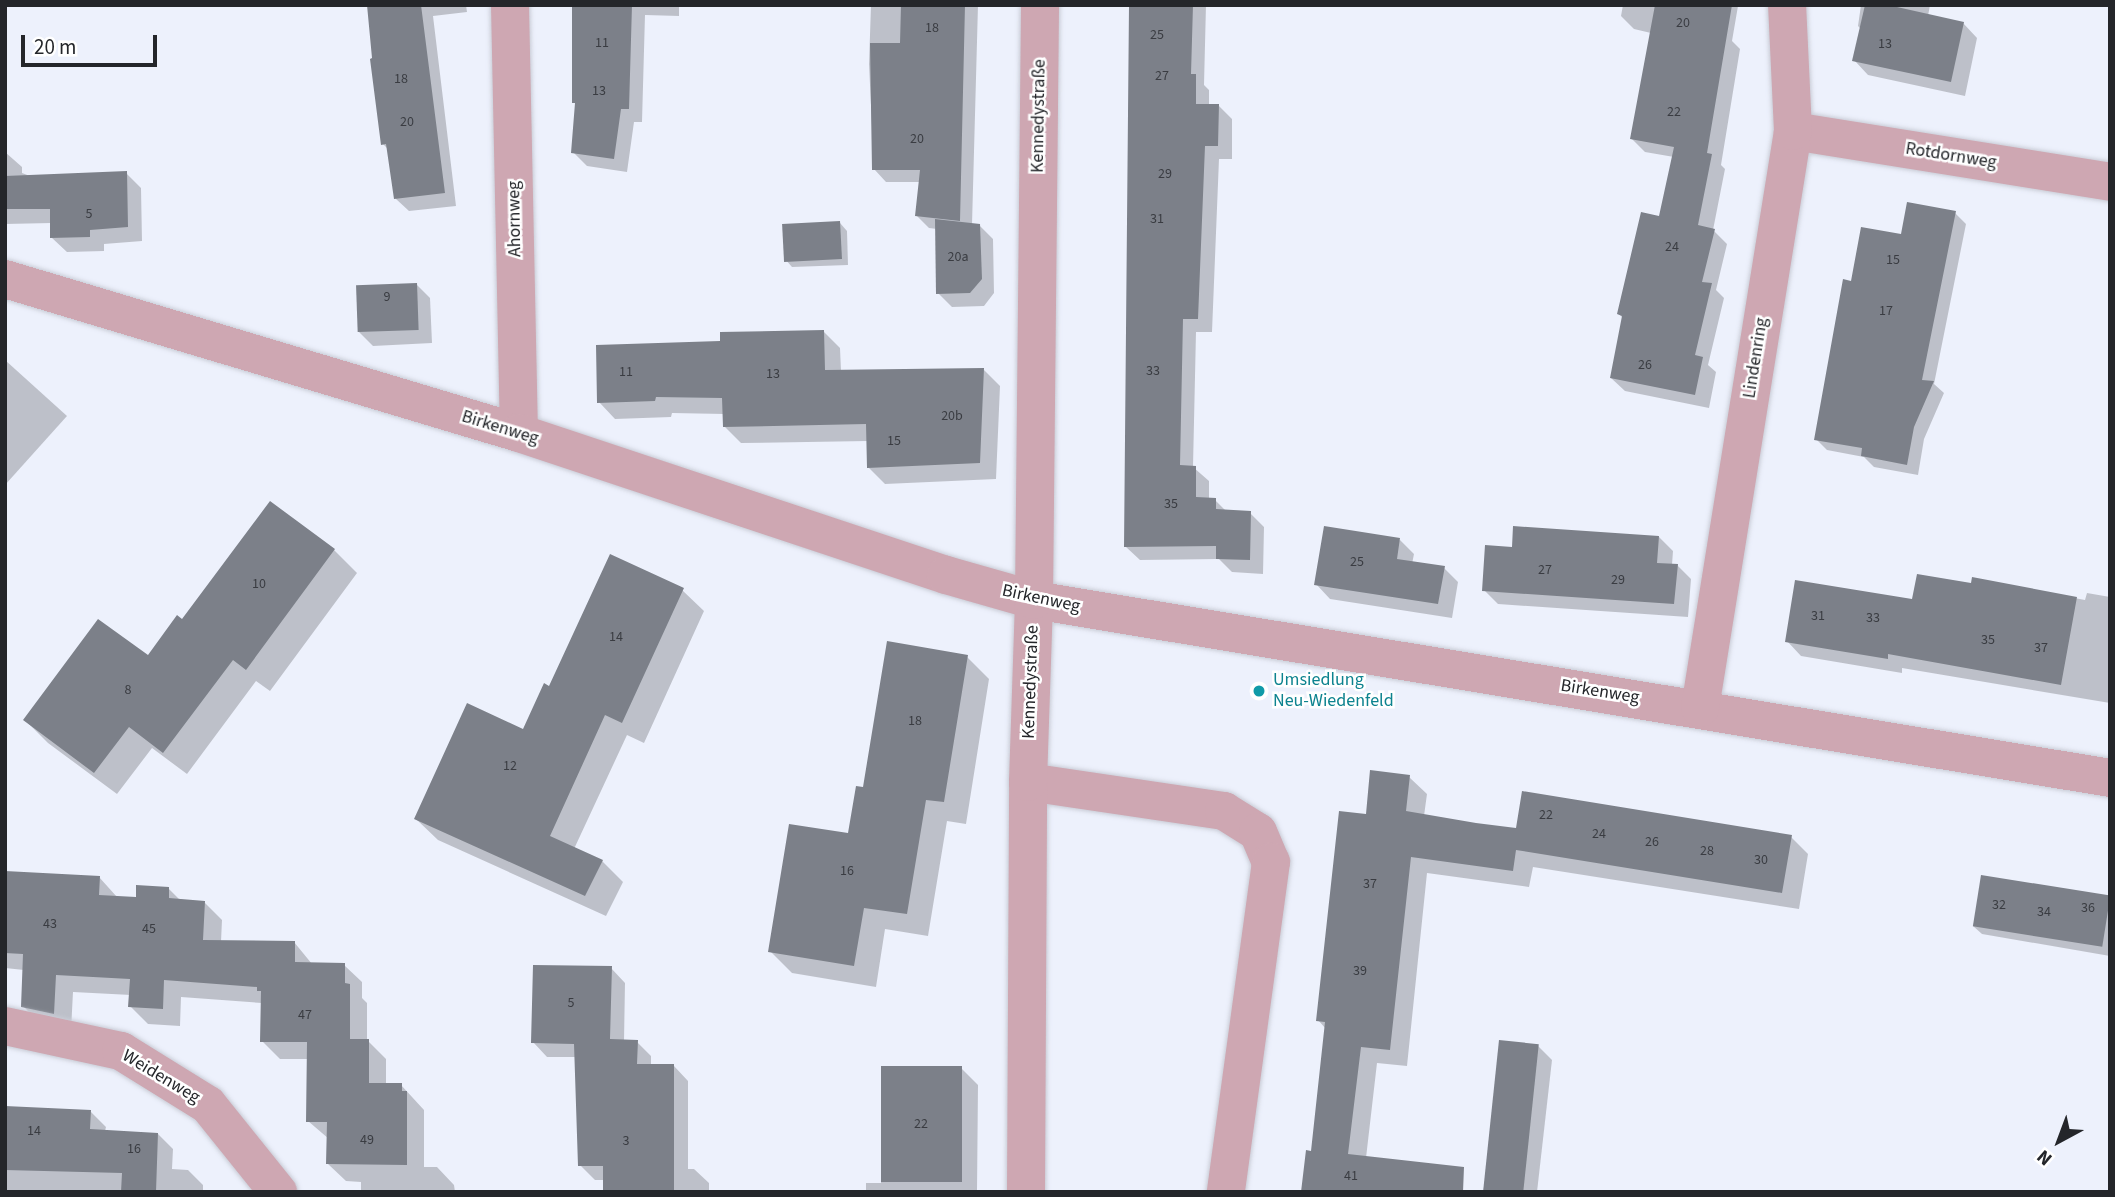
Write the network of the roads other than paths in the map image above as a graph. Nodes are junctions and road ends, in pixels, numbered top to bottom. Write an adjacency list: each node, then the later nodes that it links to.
1 (510, 5): 7 (street, Ahornweg)
2 (1040, 5): 8 (street, Kennedystraße)
3 (1787, 5): 4 (street, Lindenring)
4 (1793, 131): 5 (street, Rotdornweg); 9 (street, Lindenring)
5 (2110, 182)
6 (5, 279): 7 (street, Birkenweg)
7 (519, 433): 8 (street, Birkenweg)
8 (1034, 600): 9 (street, Birkenweg); 11 (street, Kennedystraße)
9 (1700, 708): 10 (street, Birkenweg)
10 (2110, 778)
11 (1028, 782): 14 (street, Kennedystraße); 15 (street)
12 (5, 1026): 13 (street, Weidenweg)
13 (278, 1192)
14 (1026, 1192)
15 (1226, 1192)

